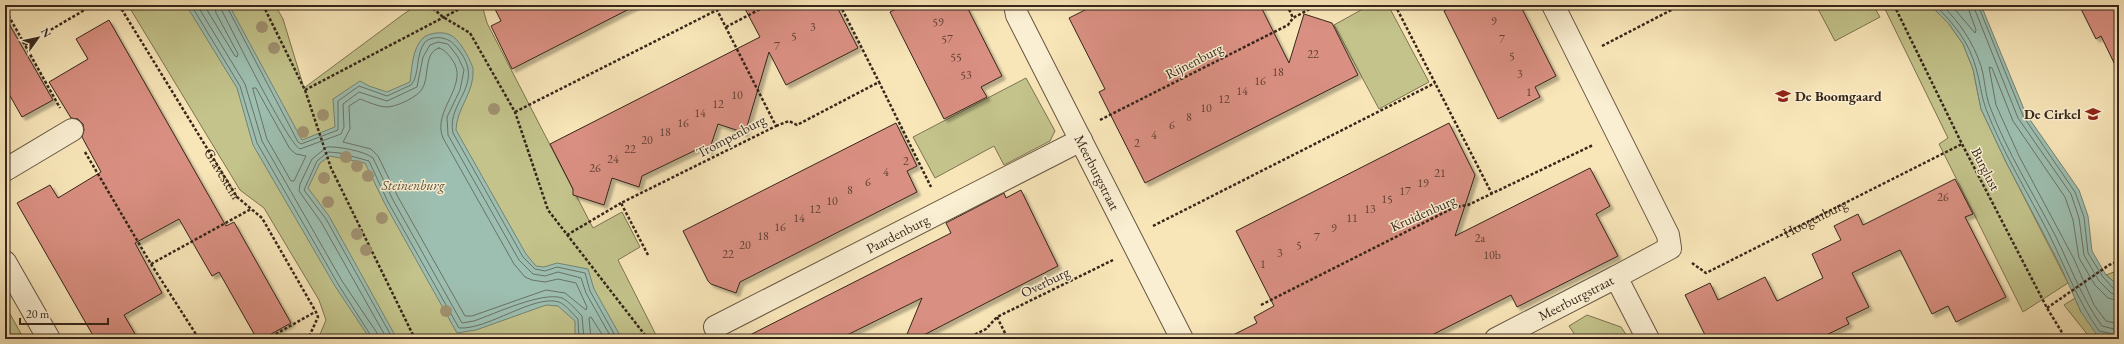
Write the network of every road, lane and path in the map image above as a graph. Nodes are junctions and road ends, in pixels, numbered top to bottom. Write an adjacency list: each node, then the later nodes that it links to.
1 (15, 5): 18 (path)
2 (93, 5): 22 (path)
3 (119, 5): 36 (path, Gravestein)
4 (263, 5): 26 (path)
5 (429, 5): 19 (path)
6 (467, 5): 19 (path)
7 (715, 5): 17 (path, Trompenburg)
8 (768, 5): 21 (path)
9 (840, 5): 24 (path)
10 (1015, 5): 31 (street, Meerburgstraat)
11 (1287, 5): 20 (path)
12 (1317, 5): 20 (path, Rijnenburg)
13 (1395, 5): 25 (path)
14 (1553, 5): 23 (street)
15 (1681, 5): 23 (path)
16 (1894, 5): 32 (path, Burglust)
17 (717, 10): 21 (path, Trompenburg); 27 (path)
18 (5, 11): 22 (path)
19 (443, 17): 26 (path); 27 (path)
20 (1293, 18): 31 (path, Rijnenburg)
21 (726, 27): 28 (path, Trompenburg)
22 (25, 45): 29 (path)
23 (1580, 58): 30 (street)
24 (879, 82): 28 (path); 37 (path)
25 (1435, 84): 34 (path); 39 (path, Overburg)
26 (305, 90): 55 (path)
27 (515, 112): 38 (path)
28 (776, 126): 35 (path, Trompenburg)
29 (72, 130): 33 (street); 44 (path)
30 (1617, 133): 34 (path, Kruidenburg); 40 (street)
31 (1079, 136): 37 (street, Paardenburg); 39 (street, Meerburgstraat)
32 (1962, 144): 40 (path, Hoogenburg); 47 (path, Burglust)
33 (5, 170)
34 (1492, 194): 46 (path, Kruidenburg)
35 (621, 203): 38 (path, Trompenburg); 41 (path)
36 (251, 209): 44 (path); 48 (path, Gravestein)
37 (942, 209): 50 (street, Paardenburg)
38 (566, 235): 56 (path)
39 (1133, 242): 49 (path, Overburg); 59 (street, Meerburgstraat)
40 (1670, 248): 45 (street)
41 (648, 255)
42 (2119, 261): 47 (path)
43 (5, 262): 51 (street)
44 (151, 264): 52 (path)
45 (1616, 277): 60 (street, Meerburgstraat); 61 (street, Meerburgstraat)
46 (1261, 305)
47 (2047, 308): 62 (path, Burglust)
48 (316, 312): 53 (path); 54 (path)
49 (997, 317): 57 (path, Overburg); 58 (path)
50 (715, 327)
51 (49, 339)
52 (199, 339)
53 (267, 339)
54 (308, 339)
55 (415, 339)
56 (648, 339)
57 (966, 339)
58 (1008, 339)
59 (1182, 339)
60 (1496, 339)
61 (1648, 339)
62 (2066, 339)

